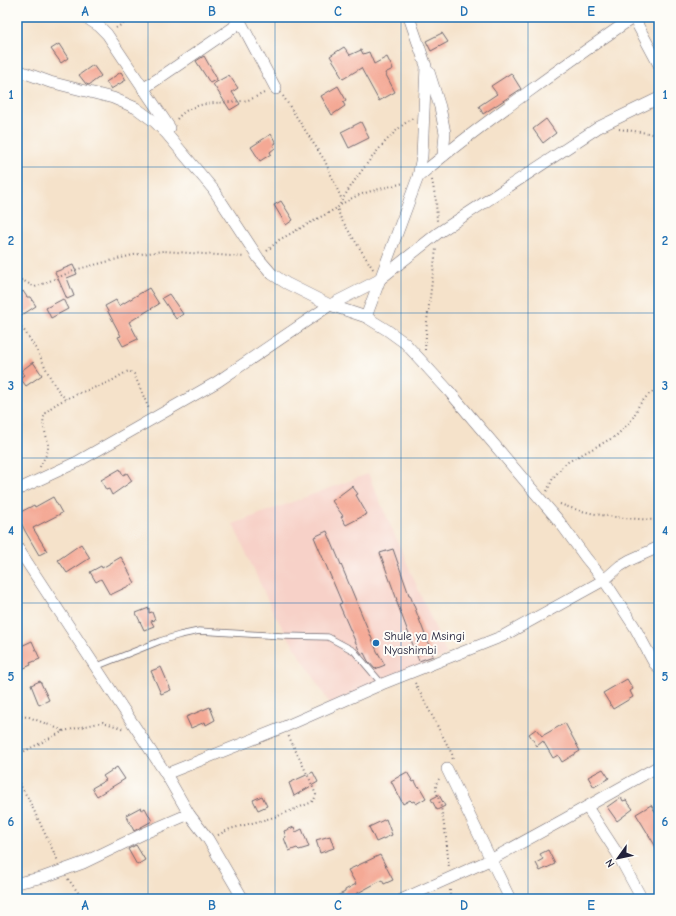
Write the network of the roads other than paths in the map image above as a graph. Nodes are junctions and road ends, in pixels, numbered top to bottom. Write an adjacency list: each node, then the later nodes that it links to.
1 (86, 17): 8 (street)
2 (238, 17): 8 (street); 9 (street)
3 (409, 17): 6 (street)
4 (635, 17): 5 (street); 12 (street)
5 (659, 65)
6 (426, 66): 12 (street); 13 (street)
7 (17, 70): 15 (street)
8 (143, 89): 11 (street)
9 (276, 89)
10 (659, 98): 14 (street)
11 (170, 128)
12 (443, 156): 13 (street)
13 (418, 177): 14 (street)
14 (380, 280): 15 (street); 16 (street)
15 (330, 305): 16 (street); 17 (street)
16 (366, 317): 20 (street)
17 (17, 490)
18 (17, 547): 21 (street)
19 (659, 547): 20 (street)
20 (604, 580): 22 (street); 23 (street)
21 (95, 667): 23 (lane); 26 (street)
22 (659, 668)
23 (382, 684): 26 (street)
24 (659, 766): 27 (street)
25 (447, 769): 29 (street)
26 (166, 774): 28 (street)
27 (587, 807): 29 (street); 34 (street)
28 (189, 814): 30 (street); 31 (street)
29 (492, 859): 32 (street); 33 (street)
30 (17, 883)
31 (243, 899)
32 (403, 899)
33 (510, 899)
34 (642, 899)

